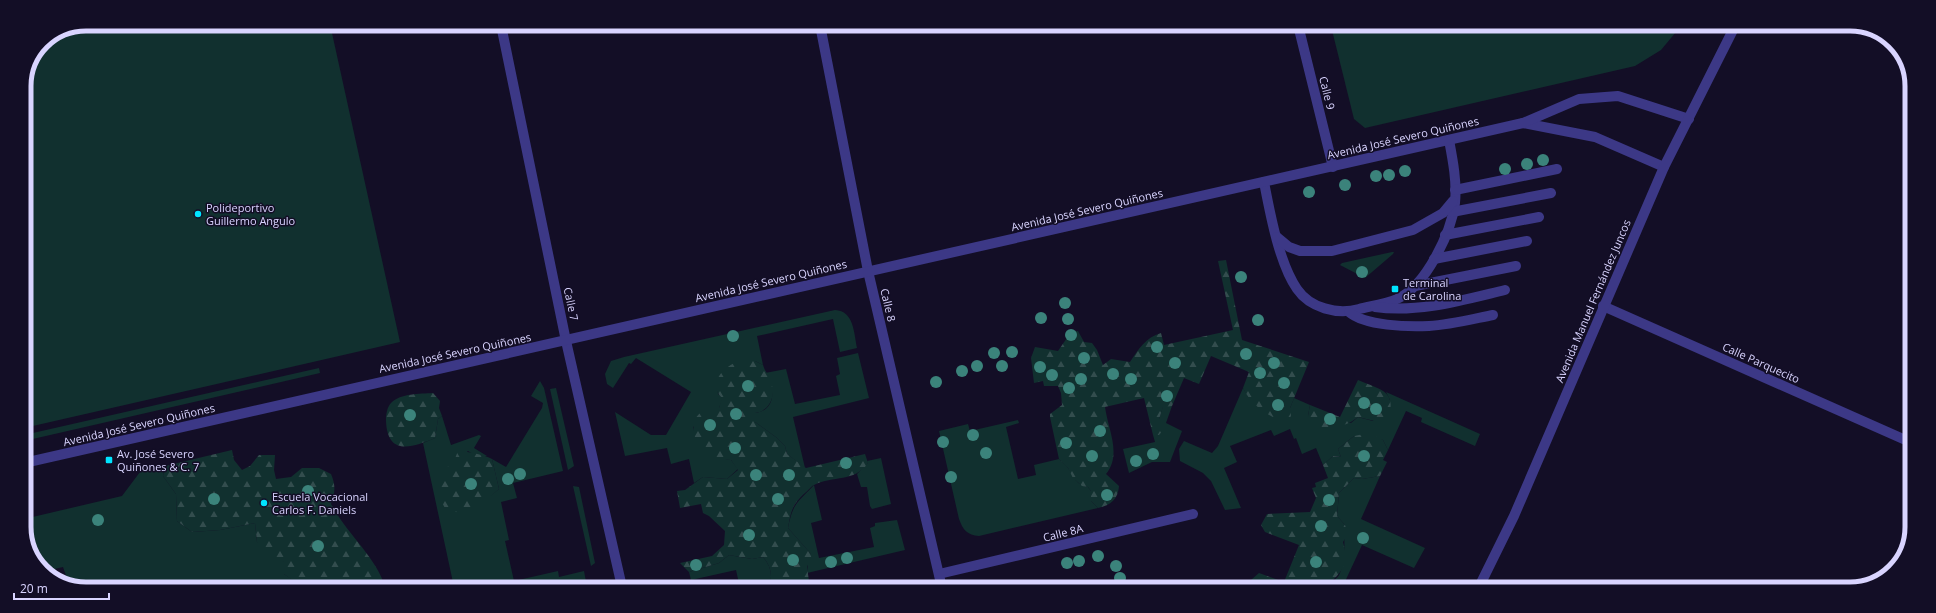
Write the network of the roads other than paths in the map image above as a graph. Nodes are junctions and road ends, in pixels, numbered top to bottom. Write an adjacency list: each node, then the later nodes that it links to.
1 (502, 31): 28 (street, Calle 7)
2 (821, 31): 21 (street, Calle 8)
3 (1299, 31): 8 (street, Calle 9)
4 (1733, 31): 5 (street, Avenida Manuel Fernández Juncos)
5 (1689, 119): 6 (street, Avenida José Severo Quiñones); 9 (street, Avenida Manuel Fernández Juncos)
6 (1523, 123): 7 (street, Avenida José Severo Quiñones); 9 (street, Avenida José Severo Quiñones)
7 (1449, 140): 8 (street, Avenida José Severo Quiñones); 13 (street)
8 (1333, 167): 11 (street, Avenida José Severo Quiñones)
9 (1664, 167): 25 (street, Avenida Manuel Fernández Juncos)
10 (1557, 169): 13 (street)
11 (1264, 182): 17 (street); 21 (street, Avenida José Severo Quiñones)
12 (1551, 193): 14 (street)
13 (1455, 195): 14 (street); 17 (street)
14 (1452, 212): 16 (street)
15 (1539, 217): 16 (street)
16 (1445, 235): 19 (street)
17 (1277, 237): 26 (street)
18 (1527, 241): 19 (street)
19 (1434, 259): 22 (street)
20 (1516, 266): 22 (street)
21 (868, 271): 28 (street, Avenida José Severo Quiñones); 32 (street, Calle 8)
22 (1415, 286): 24 (street)
23 (1505, 290): 24 (street)
24 (1369, 306): 26 (street)
25 (1603, 306): 29 (street, Calle Parquecito); 35 (street, Avenida Manuel Fernández Juncos)
26 (1349, 312): 27 (street)
27 (1493, 315)
28 (566, 341): 30 (street, Avenida José Severo Quiñones); 33 (street, Calle 7)
29 (1905, 440)
30 (31, 461)
31 (1193, 514): 32 (street, Calle 8A)
32 (939, 574): 34 (street, Calle 8)
33 (621, 582)
34 (941, 582)
35 (1481, 582)

